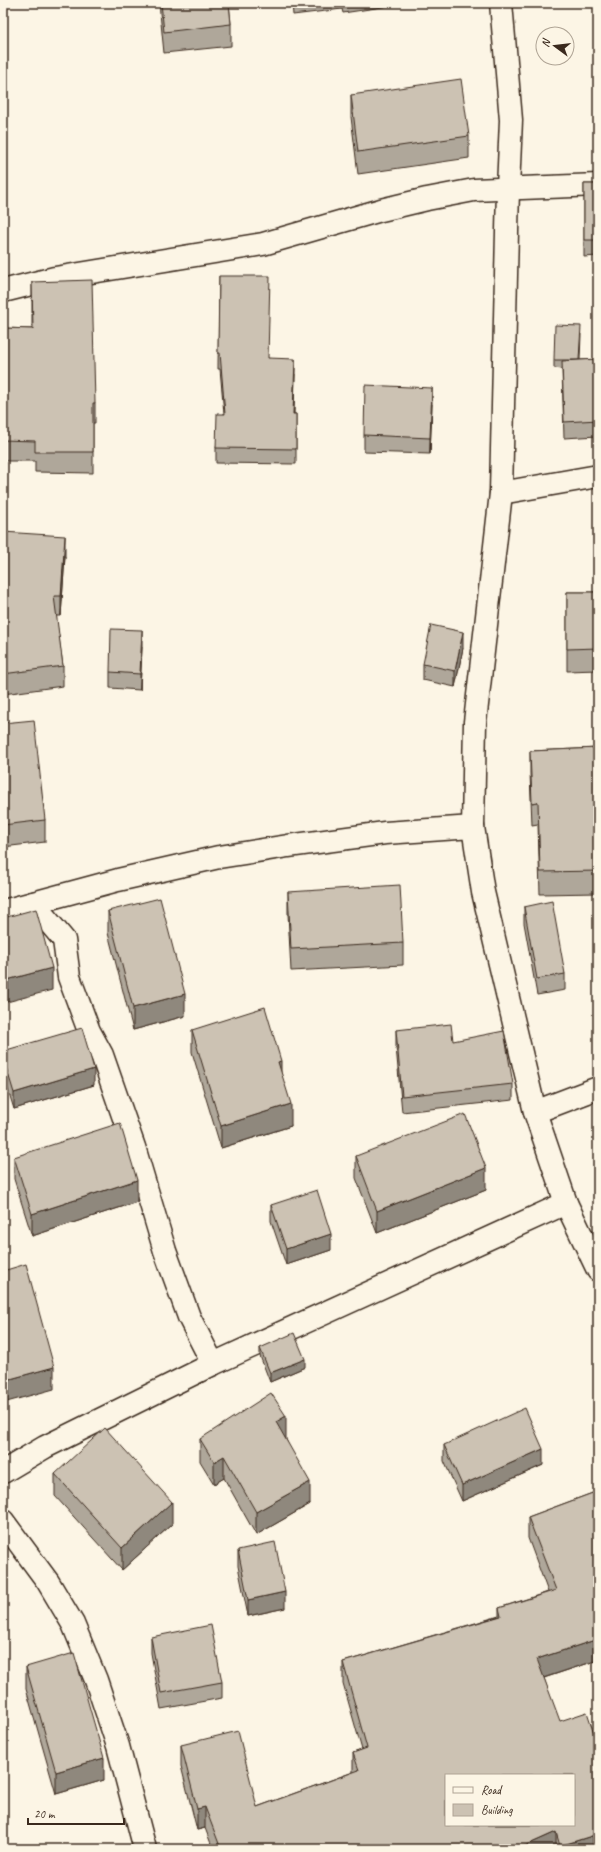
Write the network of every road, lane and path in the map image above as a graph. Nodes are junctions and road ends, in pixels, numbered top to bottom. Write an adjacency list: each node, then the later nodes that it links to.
1 (501, 3): 3 (street)
2 (598, 185): 3 (street)
3 (508, 188): 4 (street); 6 (street)
4 (3, 291)
5 (598, 476): 6 (street)
6 (501, 493): 7 (street)
7 (472, 827): 8 (street); 11 (street)
8 (33, 903): 9 (street); 14 (street)
9 (3, 911)
10 (598, 1088): 11 (street)
11 (535, 1112): 12 (street)
12 (566, 1203): 13 (street); 14 (street)
13 (598, 1270)
14 (214, 1364): 15 (street)
15 (3, 1472)
16 (3, 1521): 17 (street)
17 (145, 1849)

